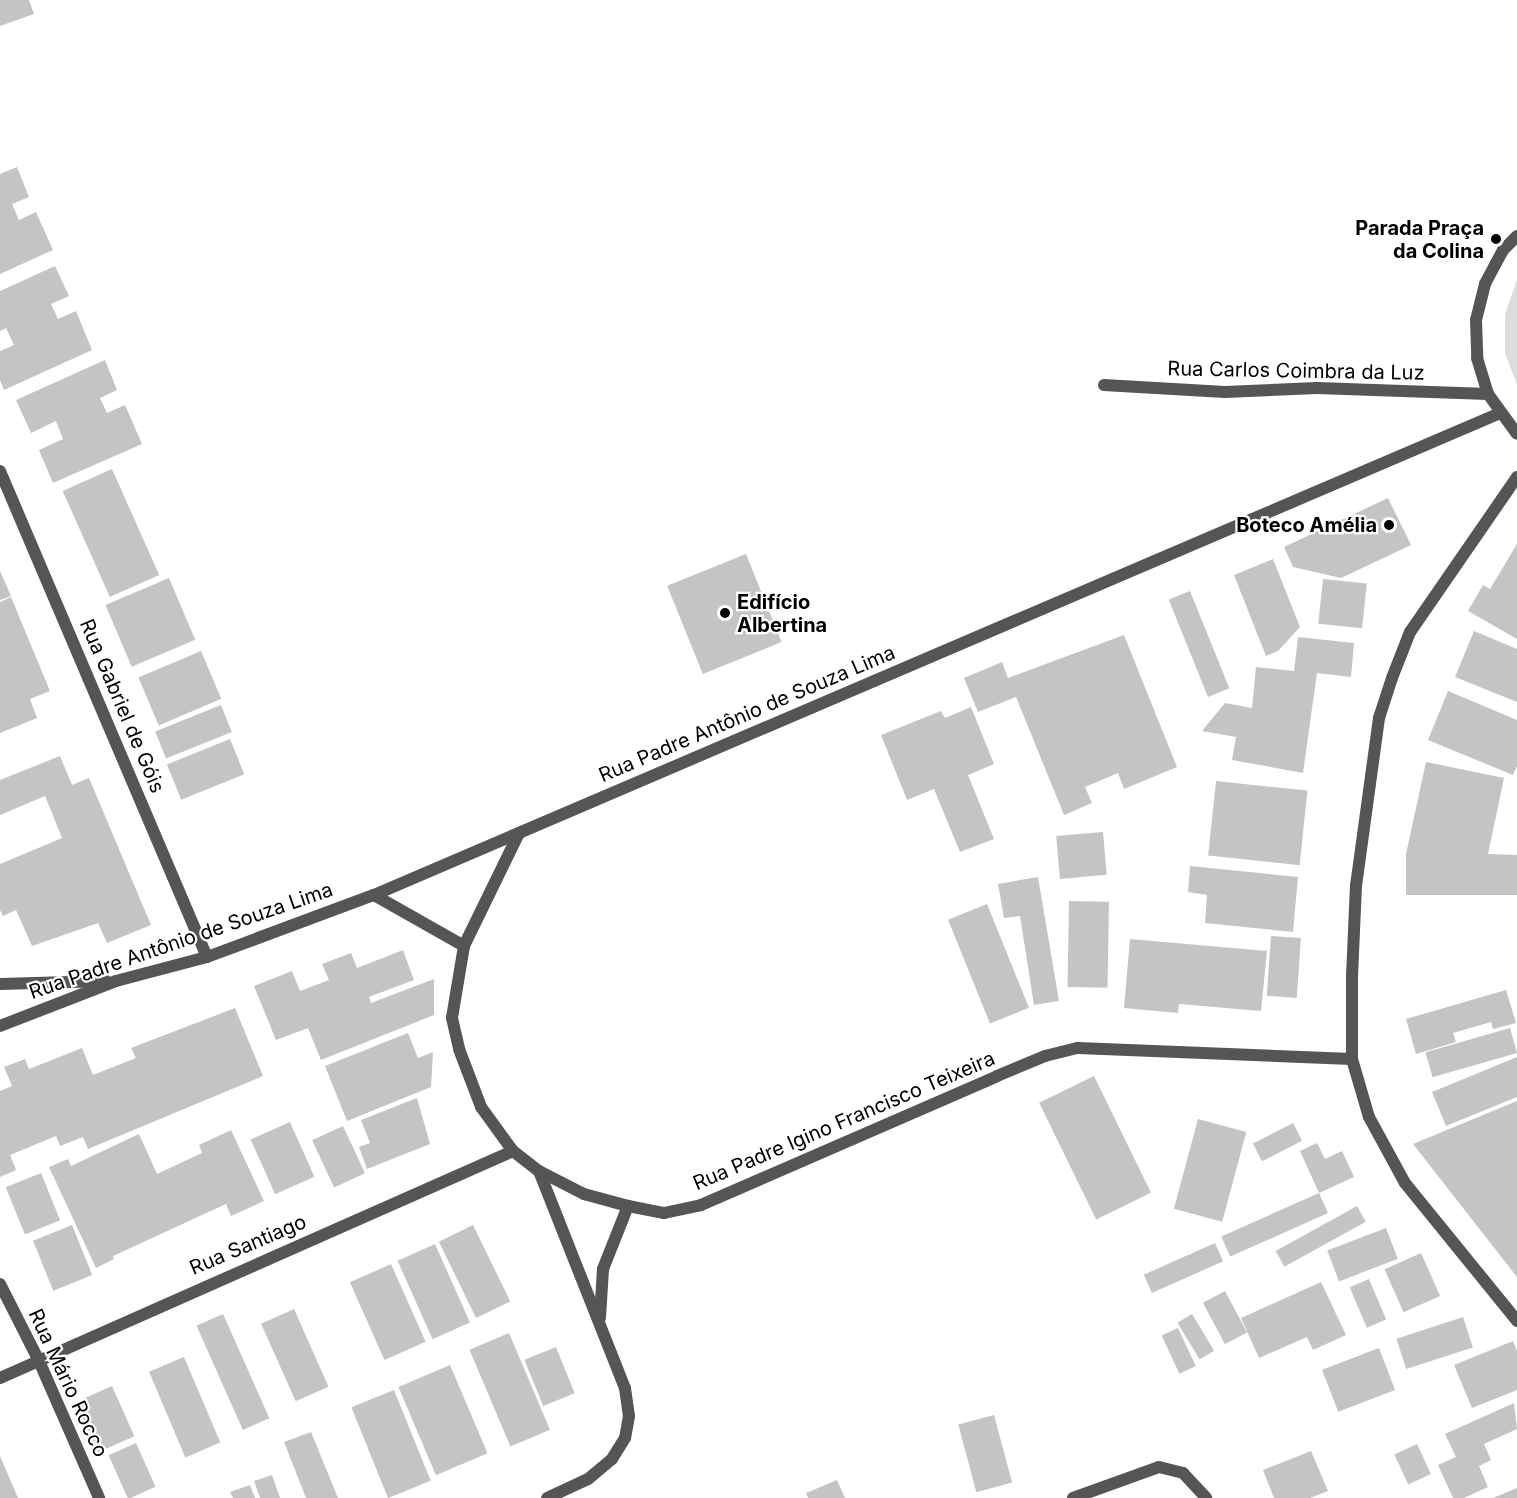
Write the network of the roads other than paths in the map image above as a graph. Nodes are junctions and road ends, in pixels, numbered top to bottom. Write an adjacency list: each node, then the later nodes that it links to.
1 (1517, 236): 3 (street)
2 (1104, 385): 3 (street, Rua Carlos Coimbra da Luz)
3 (1488, 394): 4 (street)
4 (1500, 413): 5 (street); 8 (street, Rua Padre Antônio de Souza Lima)
5 (1517, 434)
6 (0, 471): 11 (street, Rua Gabriel de Góis)
7 (1517, 477): 15 (street)
8 (519, 833): 9 (street, Rua Padre Antônio de Souza Lima); 10 (street, Rua Padre Igino Francisco Teixeira)
9 (374, 895): 10 (street); 11 (street, Rua Padre Antônio de Souza Lima)
10 (464, 946): 16 (street, Rua Padre Igino Francisco Teixeira)
11 (207, 957): 12 (street, Rua Padre Antônio de Souza Lima)
12 (116, 981): 13 (street); 14 (street, Rua Padre Antônio de Souza Lima)
13 (0, 984)
14 (0, 1026)
15 (1352, 1059): 18 (street, Rua Padre Igino Francisco Teixeira); 20 (street)
16 (513, 1151): 17 (street, Rua Padre Igino Francisco Teixeira); 22 (street, Rua Santiago)
17 (539, 1171): 18 (street, Rua Padre Igino Francisco Teixeira); 21 (street)
18 (628, 1206): 21 (street)
19 (0, 1284): 22 (street, Rua Mário Rocco)
20 (1517, 1321)
21 (600, 1322): 25 (street)
22 (39, 1361): 23 (street, Rua Santiago); 24 (street, Rua Mário Rocco)
23 (0, 1378)
24 (99, 1498)
25 (547, 1498)
26 (1073, 1498): 27 (street)
27 (1206, 1498)

